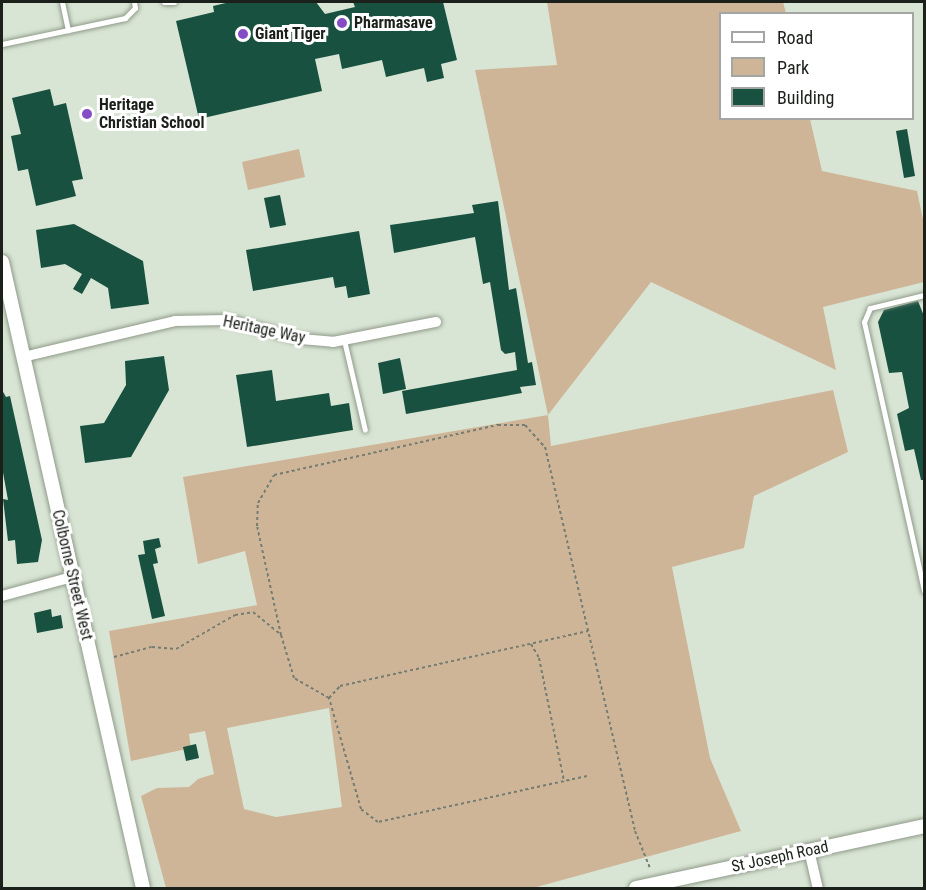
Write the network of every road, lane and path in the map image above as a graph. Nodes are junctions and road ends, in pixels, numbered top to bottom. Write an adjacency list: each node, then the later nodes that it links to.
1 (62, 2): 5 (lane)
2 (134, 2): 5 (lane)
3 (164, 2): 4 (lane)
4 (174, 2)
5 (68, 30): 6 (lane)
6 (2, 44)
7 (2, 262): 11 (street, Colborne Street West)
8 (924, 295): 14 (lane)
9 (436, 322): 10 (street, Heritage Way)
10 (344, 340): 11 (street, Heritage Way); 12 (lane)
11 (23, 357): 13 (street, Colborne Street West)
12 (365, 430)
13 (72, 577): 15 (street); 26 (street, Colborne Street West)
14 (924, 591)
15 (2, 596)
16 (588, 631): 17 (path); 18 (path); 25 (path)
17 (281, 635): 19 (path); 20 (path)
18 (531, 644): 20 (path); 22 (path)
19 (114, 657)
20 (329, 698): 22 (path)
21 (586, 776): 22 (path)
22 (564, 781)
23 (924, 826): 24 (street, St Joseph Road)
24 (809, 850): 27 (street, St Joseph Road); 28 (street)
25 (650, 868)
26 (143, 888)
27 (636, 888)
28 (818, 888)

